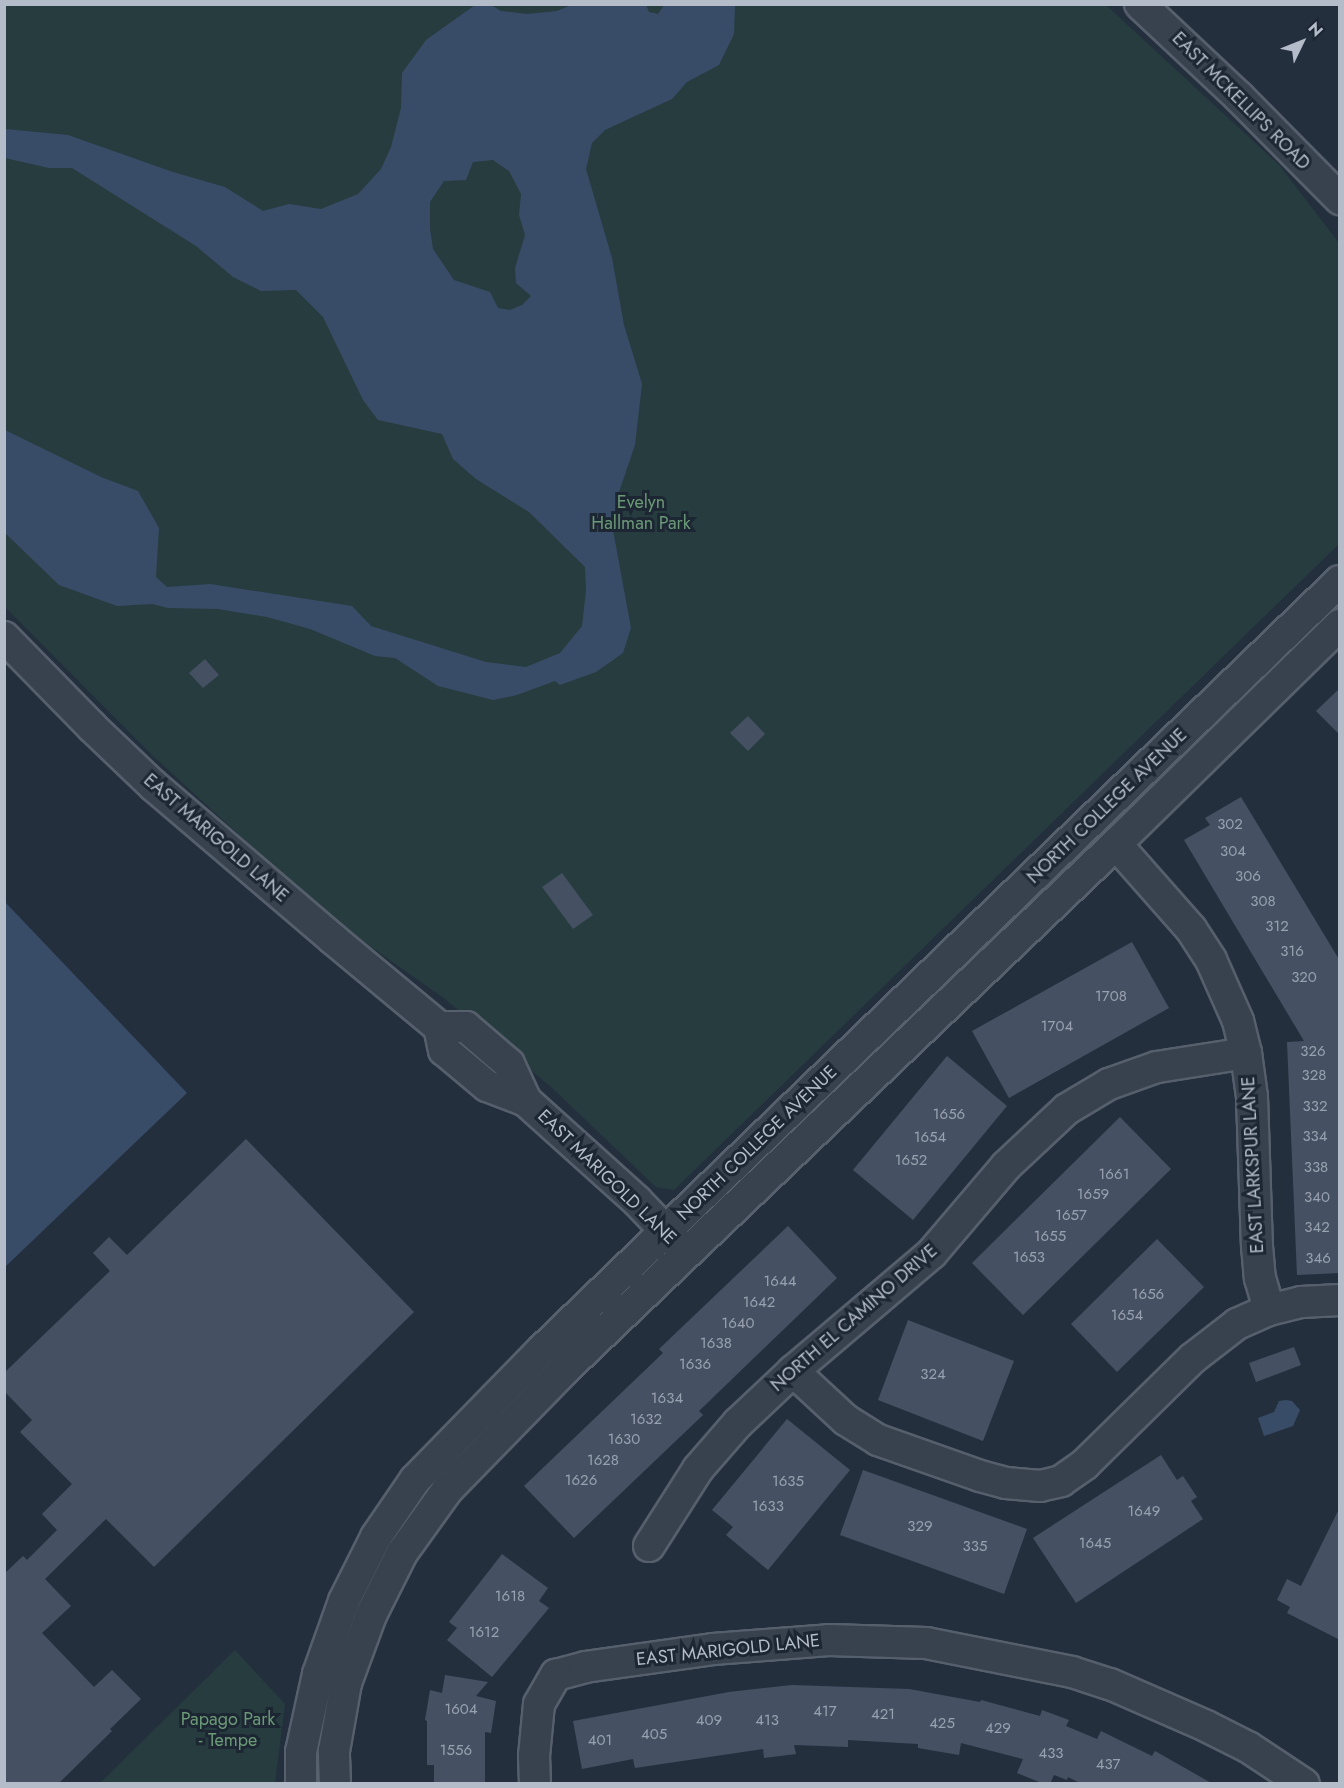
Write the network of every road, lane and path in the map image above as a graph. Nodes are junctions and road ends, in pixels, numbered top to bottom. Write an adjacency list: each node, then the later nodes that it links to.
1 (1140, 4): 2 (street, EAST MCKELLIPS ROAD)
2 (1340, 199)
3 (1340, 581): 8 (street, NORTH COLLEGE AVENUE)
4 (1340, 625): 6 (street, NORTH COLLEGE AVENUE)
5 (4, 637): 8 (street, EAST MARIGOLD LANE)
6 (1116, 844): 7 (street, EAST LARKSPUR LANE); 9 (street, NORTH COLLEGE AVENUE)
7 (1246, 1053): 11 (street, EAST LARKSPUR LANE); 12 (street, NORTH EL CAMINO DRIVE)
8 (666, 1231): 9 (street, EAST MARIGOLD LANE); 14 (street, NORTH COLLEGE AVENUE)
9 (687, 1254): 15 (street, NORTH COLLEGE AVENUE)
10 (1340, 1300): 11 (street)
11 (1269, 1310): 12 (street)
12 (792, 1371): 13 (street, NORTH EL CAMINO DRIVE)
13 (648, 1546)
14 (301, 1784)
15 (335, 1784)
16 (535, 1784): 17 (street, EAST MARIGOLD LANE)
17 (1304, 1784)

